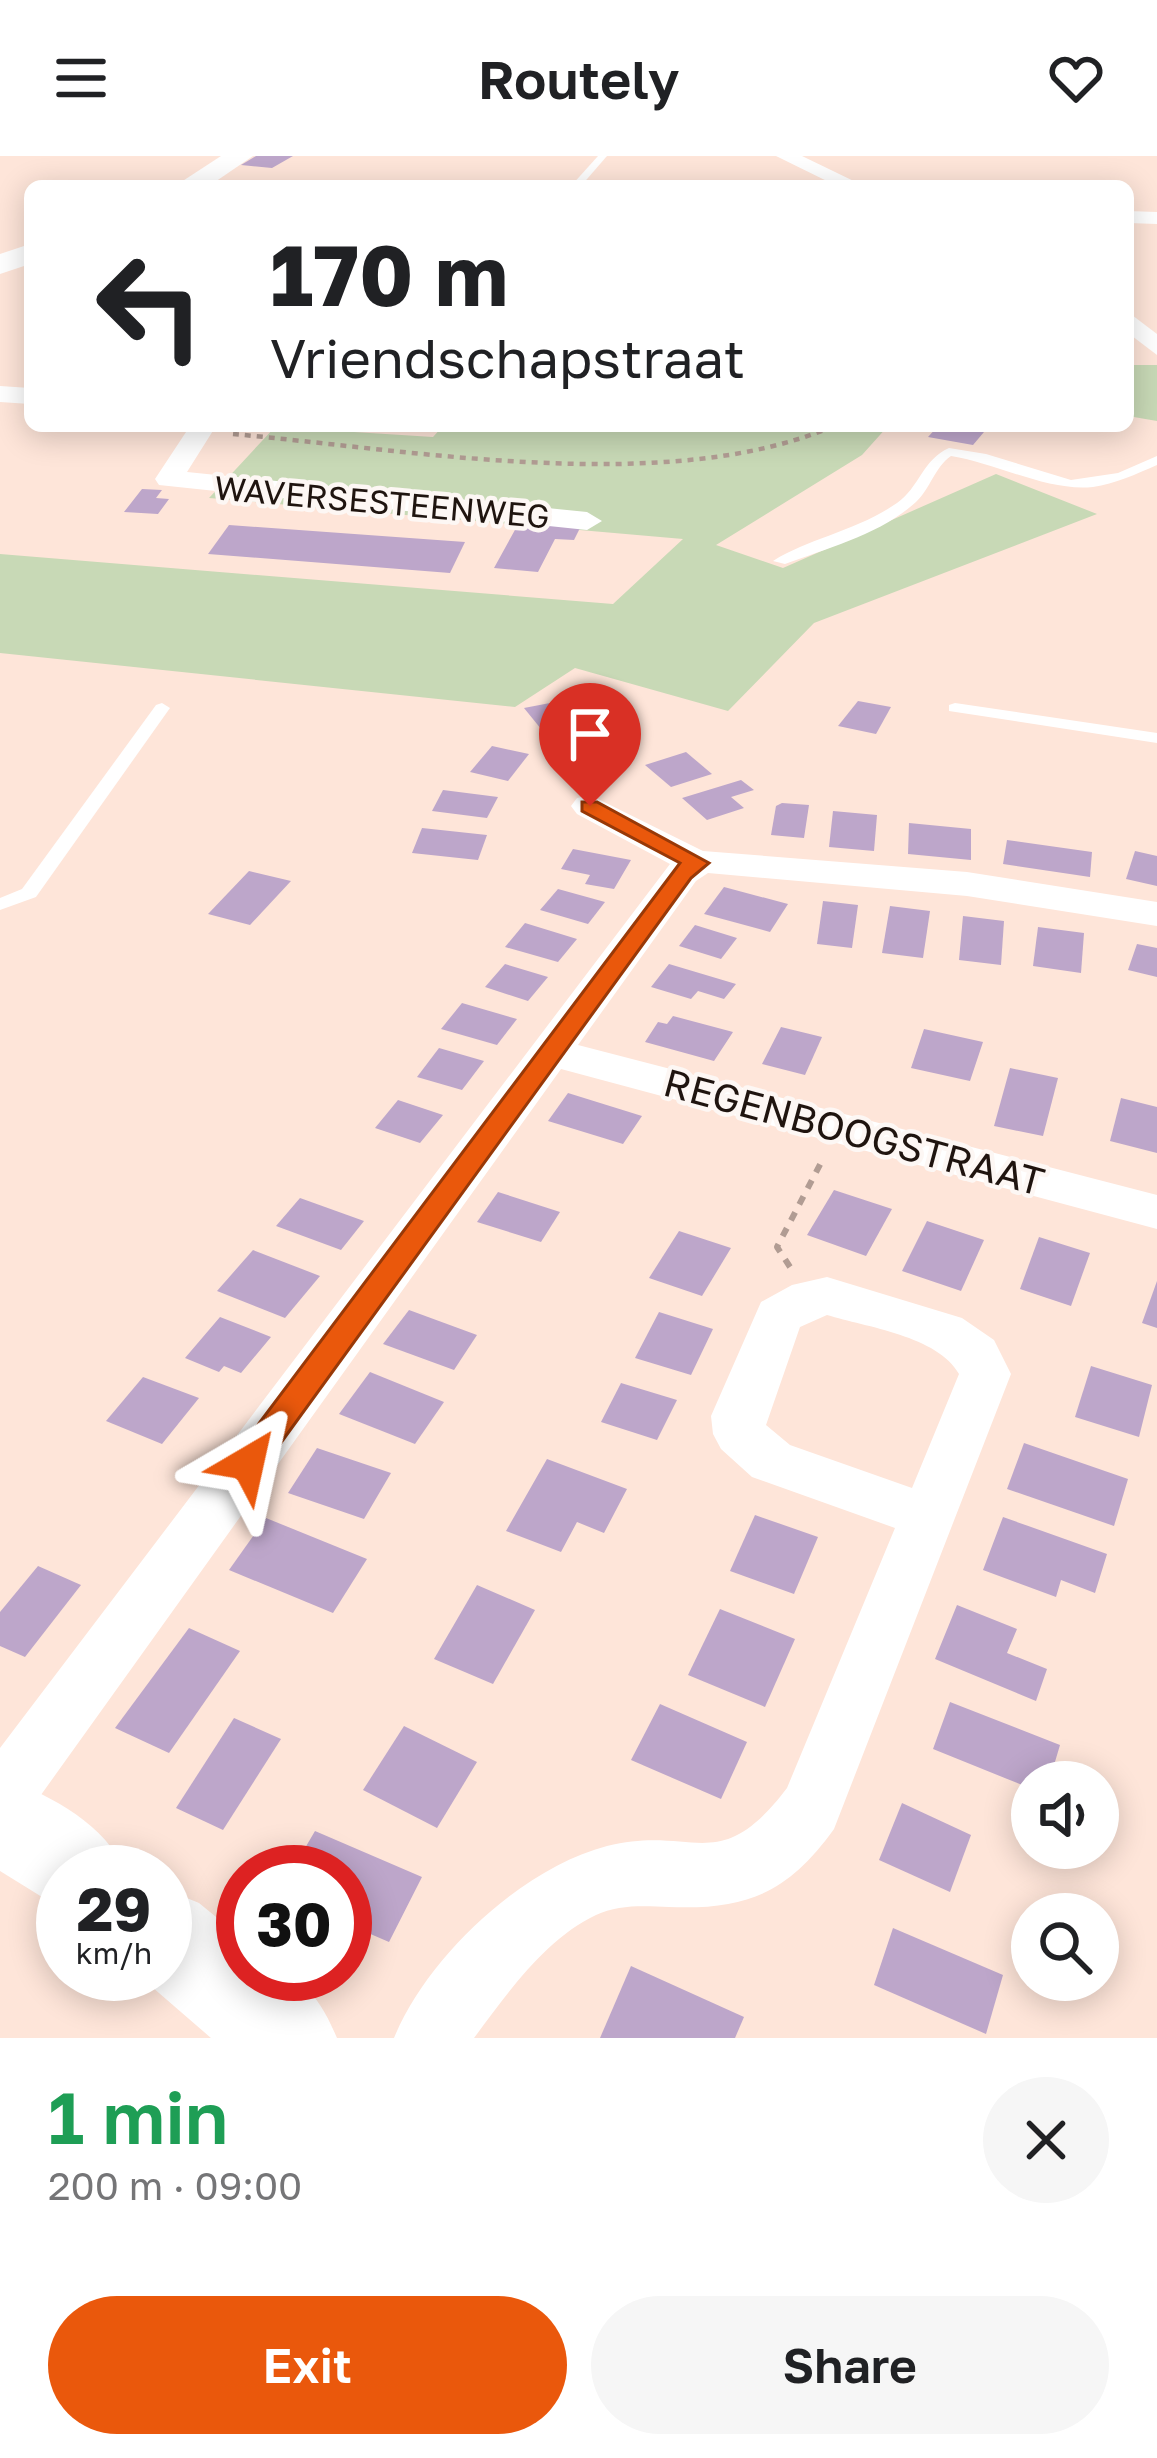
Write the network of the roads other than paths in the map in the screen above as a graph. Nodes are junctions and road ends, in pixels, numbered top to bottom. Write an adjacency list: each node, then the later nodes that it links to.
1 (240, 156): 4 (street)
2 (603, 156): 5 (lane)
3 (786, 156): 6 (street)
4 (199, 180)
5 (581, 180)
6 (840, 180)
7 (1134, 325): 8 (street)
8 (1157, 348)
9 (199, 432): 11 (street, WAVERSESTEENWEG)
10 (1157, 460): 12 (lane)
11 (587, 521)
12 (780, 561)
13 (162, 708): 18 (lane)
14 (955, 708): 15 (lane)
15 (1157, 738)
16 (590, 806): 17 (street)
17 (697, 863): 19 (street); 20 (street)
18 (0, 904)
19 (1157, 914)
20 (550, 1052): 21 (street, REGENBOOGSTRAAT); 23 (street)
21 (1157, 1212)
22 (926, 1516): 22 (street); 28 (street)
23 (0, 1799)
24 (0, 1819): 25 (street)
25 (39, 1845)
26 (192, 1959): 27 (street)
27 (287, 2038)
28 (429, 2038)

